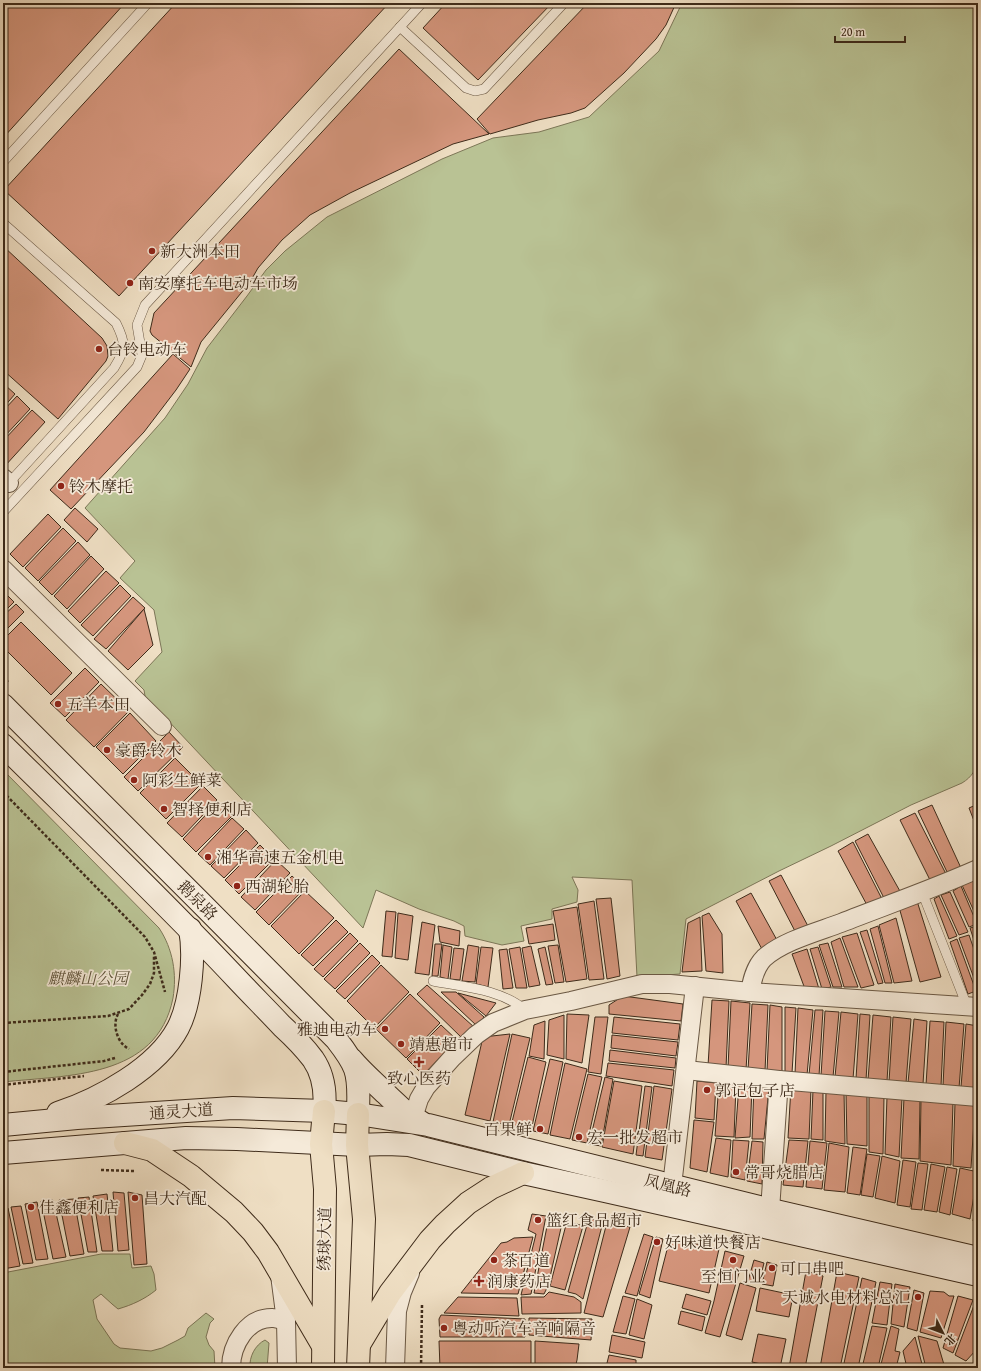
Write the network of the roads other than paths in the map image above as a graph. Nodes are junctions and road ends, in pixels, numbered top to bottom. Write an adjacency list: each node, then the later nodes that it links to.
1 (148, 3): 5 (lane)
2 (422, 3): 4 (lane)
3 (564, 3): 4 (lane)
4 (400, 27): 8 (lane)
5 (3, 162)
6 (3, 223): 7 (lane)
7 (5, 483)
8 (3, 512)
9 (3, 569): 11 (street)
10 (3, 705): 21 (main road, 鹅泉路)
11 (162, 726)
12 (3, 745): 15 (main road, 鹅泉路)
13 (978, 869): 14 (street)
14 (922, 892): 18 (street); 19 (lane)
15 (190, 929): 25 (main road, 鹅泉路); 28 (main road)
16 (433, 981): 20 (lane)
17 (695, 986): 18 (street); 20 (street); 22 (street)
18 (750, 992): 19 (street)
19 (972, 1007)
20 (525, 1010): 27 (street)
21 (345, 1051): 26 (main road, 鹅泉路); 27 (main road)
22 (686, 1070): 23 (street); 35 (street)
23 (779, 1080): 24 (street); 36 (street)
24 (978, 1097)
25 (324, 1110): 26 (main road, 通灵大道); 28 (main road, 通灵大道); 31 (main road, 绣球大道)
26 (358, 1114): 27 (main road, 凤凰路); 32 (main road)
27 (420, 1122): 35 (main road, 凤凰路)
28 (25, 1123): 29 (main road, 通灵大道)
29 (3, 1125)
30 (125, 1143): 31 (main road, 通灵大道); 33 (main road, 通灵大道); 39 (main road)
31 (321, 1144): 32 (main road, 通灵大道); 42 (main road, 绣球大道)
32 (357, 1145): 34 (main road, 凤凰路); 43 (main road)
33 (3, 1153)
34 (523, 1174): 38 (main road); 40 (main road, 凤凰路)
35 (672, 1186): 36 (main road, 凤凰路)
36 (770, 1210): 37 (main road, 凤凰路)
37 (978, 1258)
38 (415, 1262): 43 (main road); 48 (street)
39 (280, 1274): 41 (street); 42 (main road)
40 (978, 1275)
41 (286, 1321): 44 (street); 45 (street)
42 (323, 1346): 46 (main road, 绣球大道)
43 (358, 1346): 47 (main road)
44 (231, 1368)
45 (287, 1368)
46 (323, 1368)
47 (358, 1368)
48 (395, 1368)

